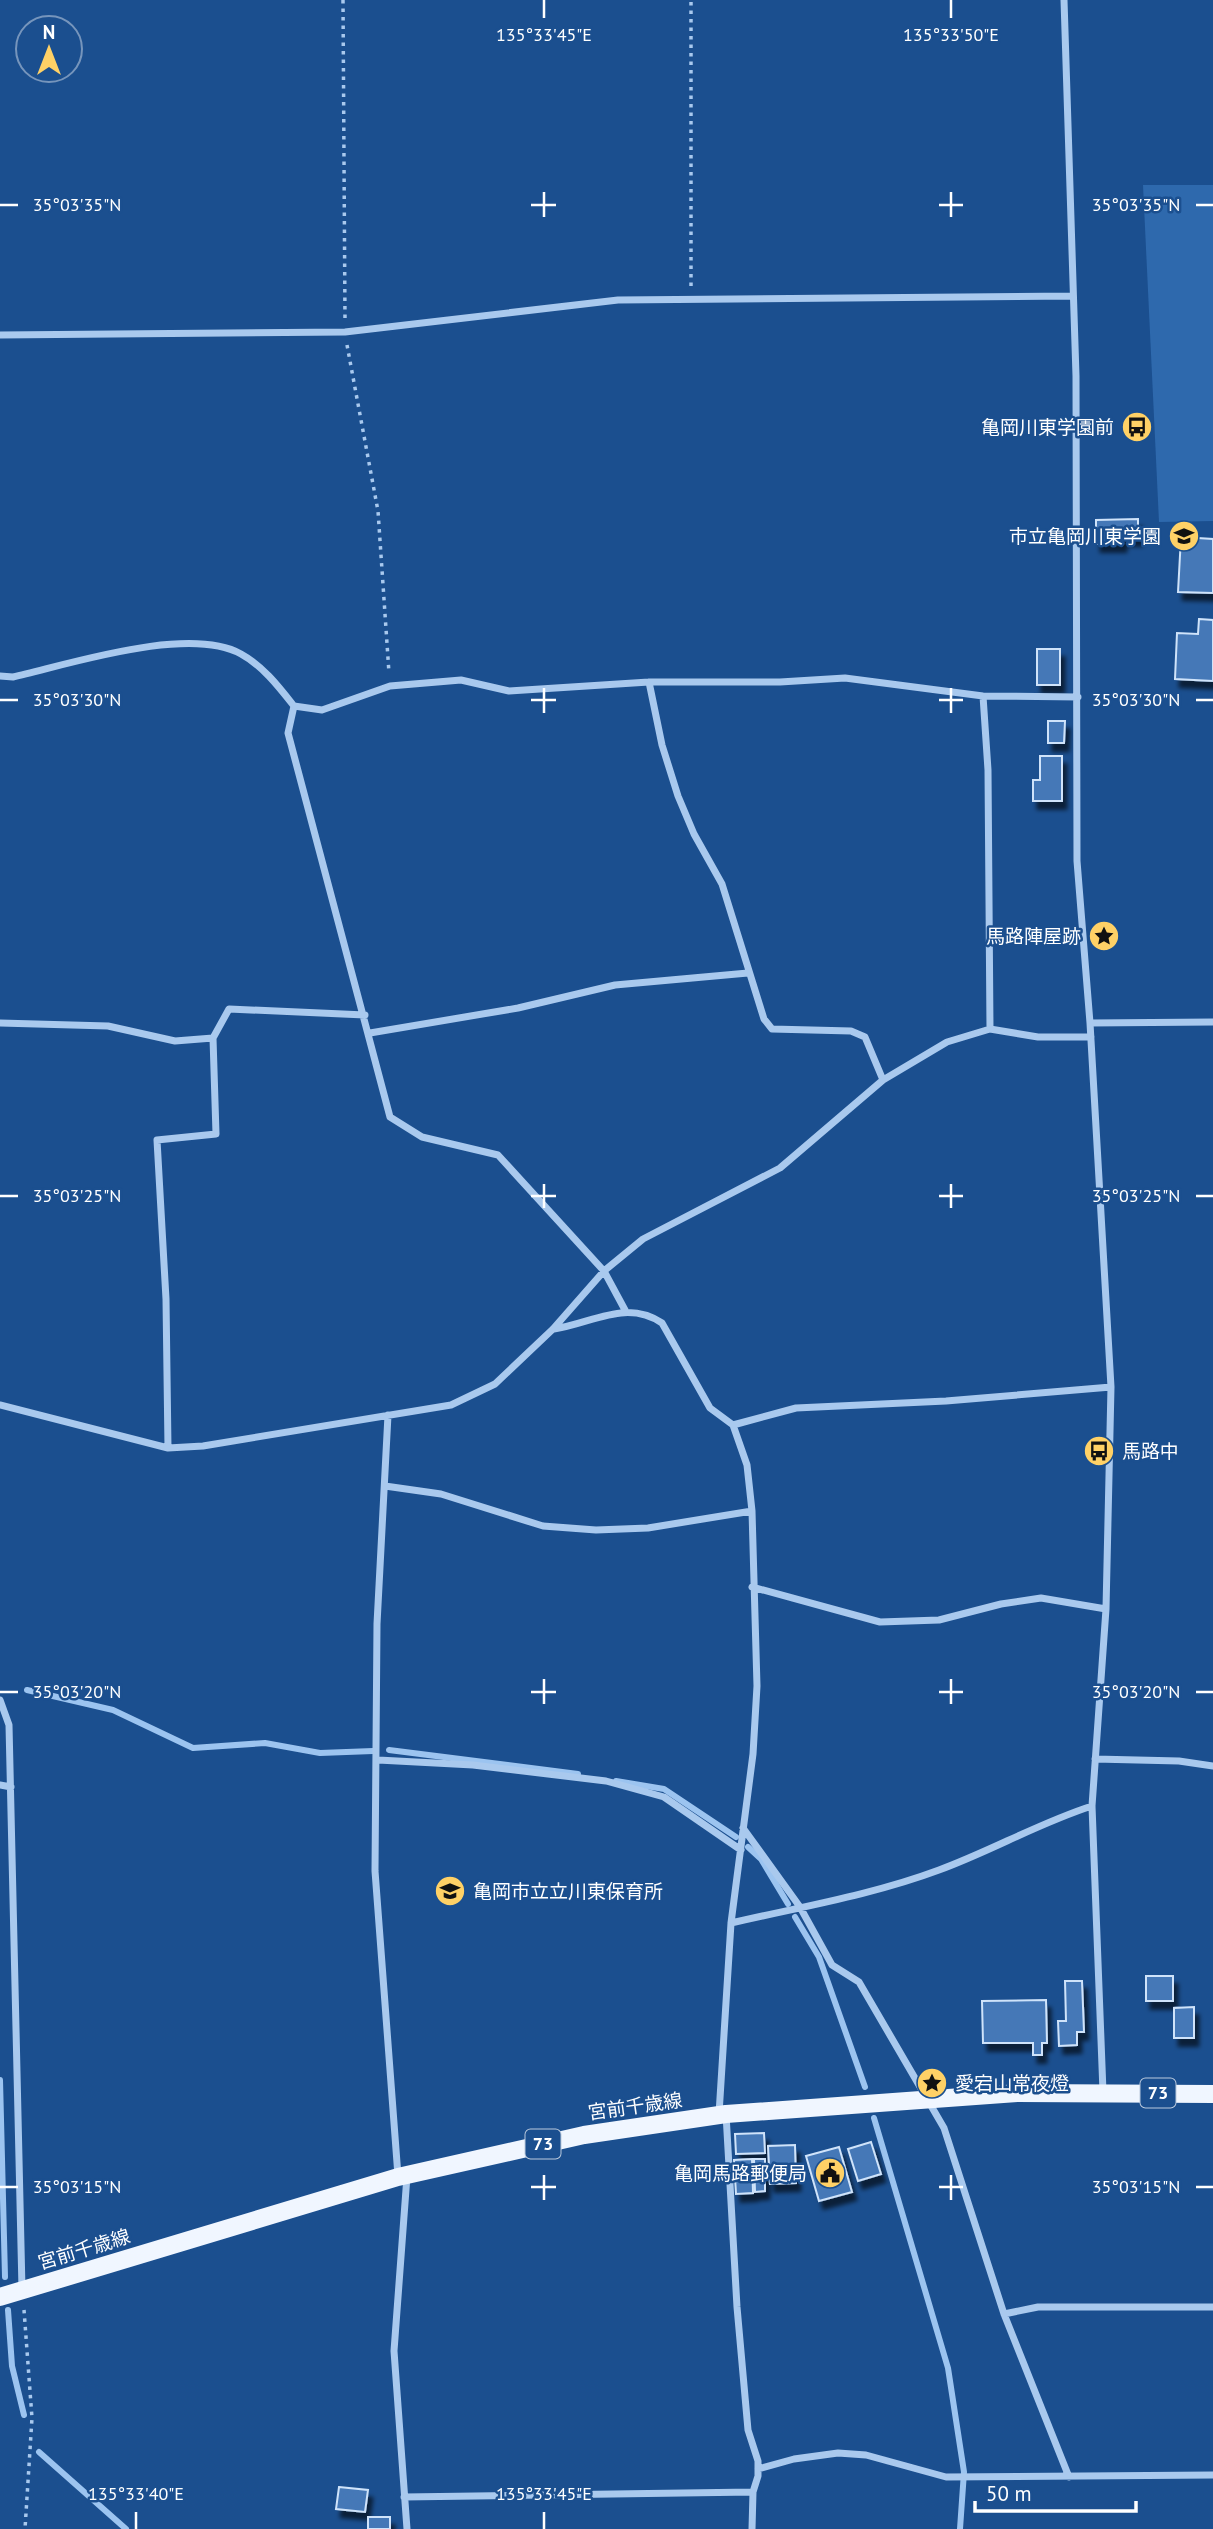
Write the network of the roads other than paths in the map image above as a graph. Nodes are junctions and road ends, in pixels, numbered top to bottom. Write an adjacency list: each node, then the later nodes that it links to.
1 (1064, 0): 2 (street)
2 (1072, 296): 3 (street); 7 (street)
3 (0, 335)
4 (0, 676): 8 (street)
5 (649, 681): 6 (street); 8 (street); 9 (street)
6 (983, 696): 7 (street); 14 (street)
7 (1078, 697): 13 (street)
8 (295, 706): 10 (street)
9 (748, 973): 15 (street); 18 (street)
10 (365, 1015): 15 (street); 17 (street)
11 (1213, 1022): 13 (street)
12 (0, 1023): 17 (street)
13 (1090, 1023): 16 (street)
14 (990, 1029): 16 (street); 18 (street)
15 (370, 1033): 19 (street)
16 (1091, 1037): 22 (street)
17 (213, 1038): 26 (street)
18 (883, 1080): 19 (street)
19 (604, 1271): 20 (street); 21 (street)
20 (625, 1310): 21 (street); 25 (street)
21 (553, 1329): 24 (street)
22 (1111, 1387): 25 (street); 30 (street)
23 (0, 1405): 26 (street)
24 (388, 1415): 26 (street); 27 (street)
25 (733, 1425): 28 (street)
26 (168, 1448)
27 (385, 1486): 28 (street); 33 (street)
28 (752, 1511): 29 (street)
29 (752, 1587): 30 (street); 38 (street)
30 (1106, 1609): 32 (street)
31 (0, 1700): 36 (street)
32 (1095, 1759): 34 (street); 37 (street)
33 (378, 1760): 39 (street); 46 (street)
34 (1213, 1766)
35 (0, 1785): 36 (street)
36 (11, 1787): 47 (street)
37 (1092, 1806): 40 (street); 42 (street)
38 (743, 1828): 39 (street); 40 (street)
39 (741, 1850): 41 (street)
40 (800, 1907): 41 (street); 44 (street)
41 (731, 1923): 45 (street)
42 (1104, 2092): 43 (main road, 宮前千歳線 / 73); 44 (main road, 宮前千歳線 / 73)
43 (1213, 2094)
44 (927, 2099): 45 (main road, 宮前千歳線 / 73); 50 (street)
45 (723, 2114): 46 (main road, 宮前千歳線 / 73); 51 (street)
46 (402, 2176): 47 (main road, 宮前千歳線 / 73); 55 (street)
47 (22, 2290): 48 (main road, 宮前千歳線 / 73)
48 (0, 2297)
49 (1213, 2307): 50 (street)
50 (1004, 2314): 53 (street)
51 (758, 2469): 53 (street); 54 (street)
52 (1213, 2475): 53 (street)
53 (1069, 2477)
54 (752, 2492): 55 (street); 57 (street)
55 (404, 2497): 56 (street)
56 (407, 2529)
57 (752, 2529)

